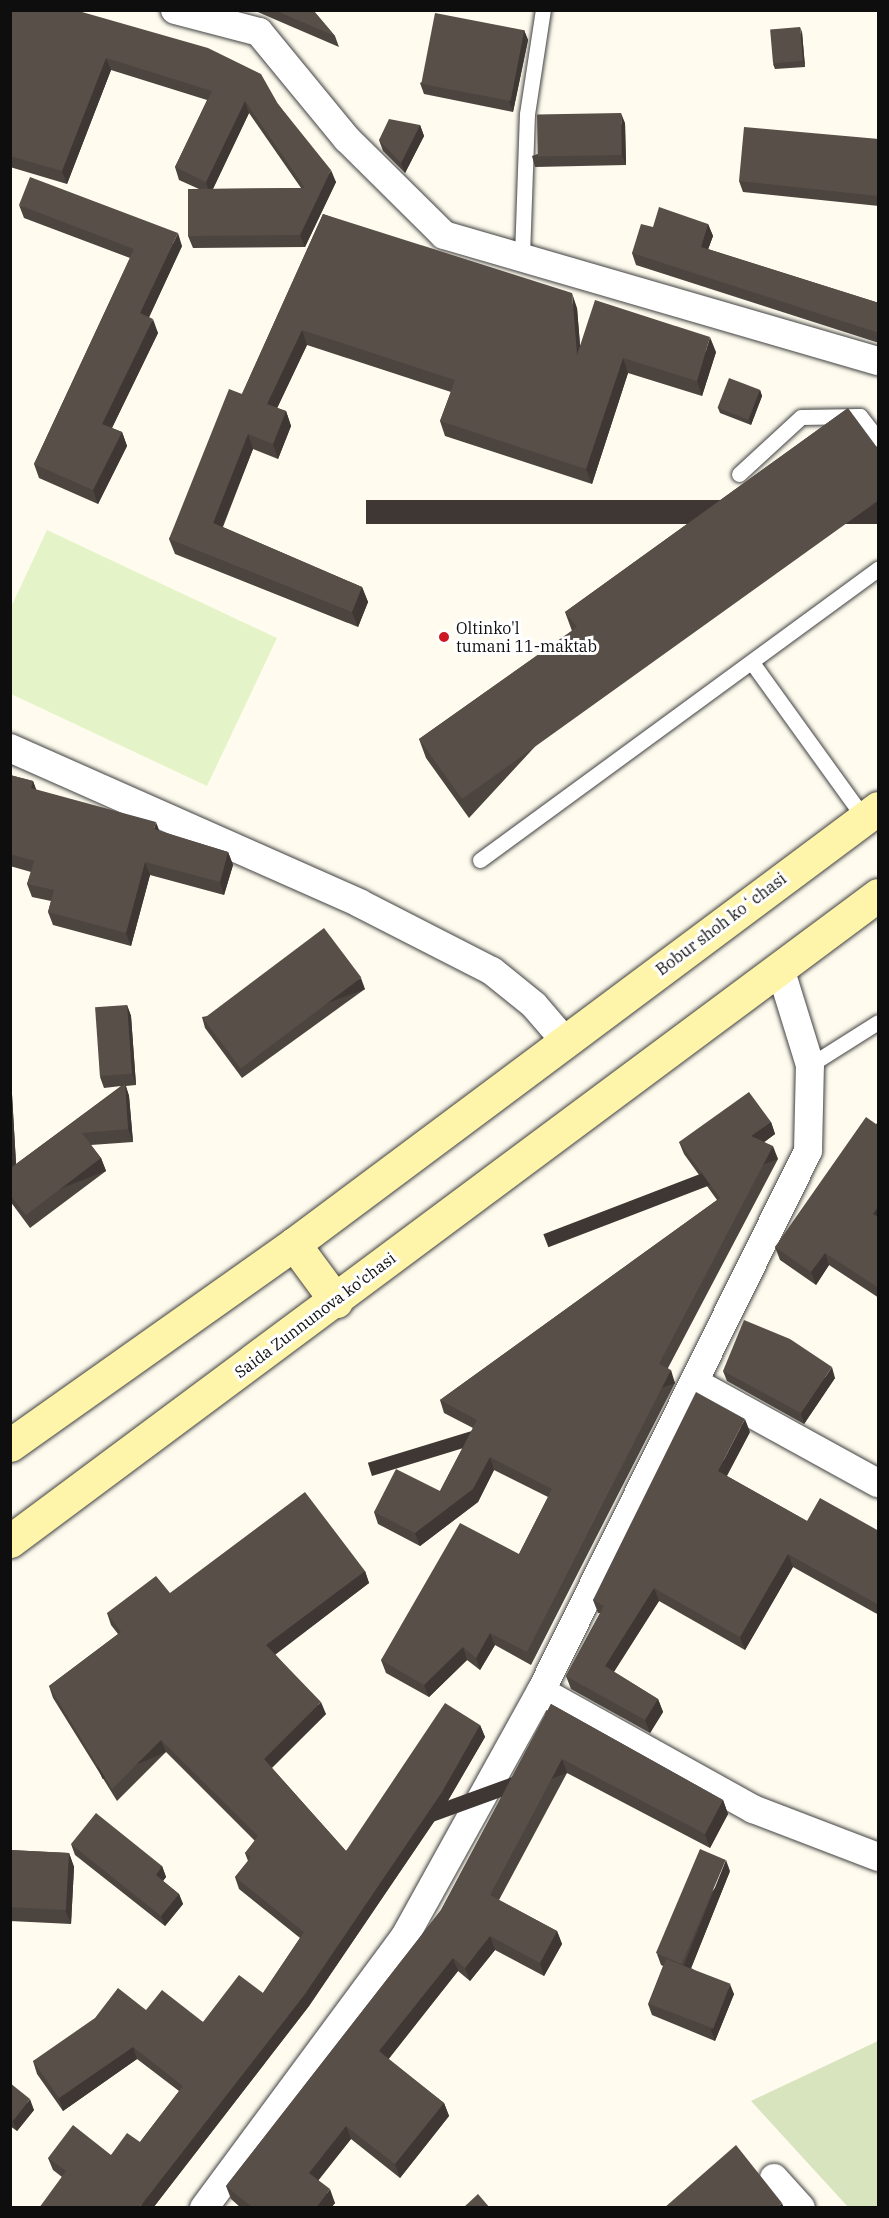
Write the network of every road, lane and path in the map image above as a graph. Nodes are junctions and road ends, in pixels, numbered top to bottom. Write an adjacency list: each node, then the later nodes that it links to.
1 (175, 10): 3 (street)
2 (543, 10): 3 (lane)
3 (522, 256): 4 (street)
4 (879, 361)
5 (879, 439): 6 (lane)
6 (739, 474)
7 (879, 569): 8 (lane)
8 (753, 664): 10 (lane); 11 (lane)
9 (10, 748): 15 (street)
10 (871, 813): 15 (main road, Bobur shoh koʻchasi)
11 (480, 860)
12 (879, 895): 13 (main road)
13 (780, 968): 16 (street); 18 (main road, Saida Zunnunova ko'chasi)
14 (879, 1022): 16 (lane)
15 (565, 1041): 17 (main road)
16 (810, 1065): 19 (street)
17 (294, 1244): 18 (main road); 20 (main road)
18 (336, 1301): 22 (main road, Saida Zunnunova ko'chasi)
19 (694, 1382): 21 (street); 23 (street)
20 (10, 1445)
21 (879, 1483)
22 (10, 1541)
23 (541, 1691): 24 (street); 26 (street)
24 (879, 1857)
25 (774, 2178): 27 (street)
26 (204, 2208)
27 (801, 2208)

